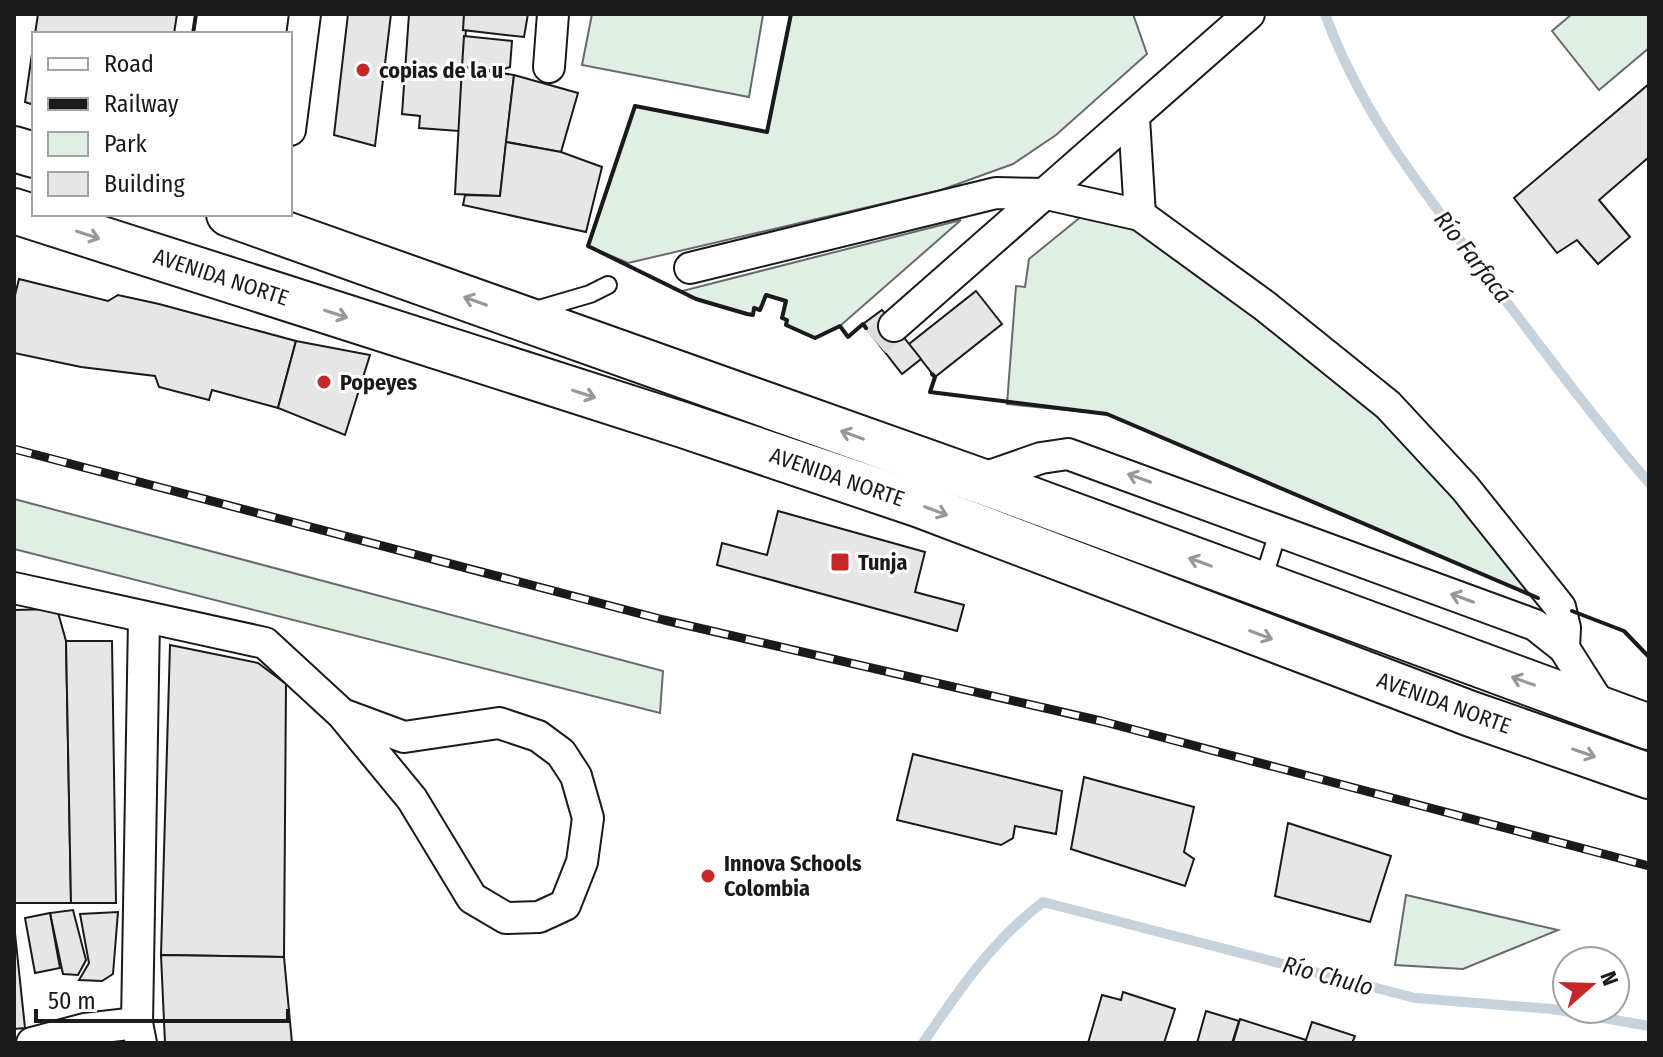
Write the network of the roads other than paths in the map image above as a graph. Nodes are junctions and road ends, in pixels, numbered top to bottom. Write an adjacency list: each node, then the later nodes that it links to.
1 (305, 14): 5 (street)
2 (553, 14): 4 (street)
3 (1244, 18): 6 (street)
4 (549, 67)
5 (292, 115)
6 (1134, 118): 9 (street); 11 (street)
7 (14, 124): 8 (street)
8 (32, 140)
9 (1047, 194): 11 (street); 14 (street); 17 (street)
10 (14, 211): 27 (main road, AVENIDA NORTE, one-way to 27)
11 (1140, 215): 23 (street)
12 (243, 216): 13 (main road, AVENIDA NORTE)
13 (278, 221): 16 (main road, AVENIDA NORTE, one-way to 13)
14 (690, 268)
15 (608, 285): 16 (lane)
16 (515, 316): 18 (main road, AVENIDA NORTE, one-way to 16)
17 (894, 326)
18 (978, 480): 19 (street, one-way to 18); 20 (main road, AVENIDA NORTE, one-way to 18)
19 (1279, 529): 20 (lane); 23 (street, one-way to 19)
20 (1262, 585): 24 (main road, AVENIDA NORTE, one-way to 20)
21 (14, 588): 22 (street)
22 (144, 619): 25 (street); 28 (street)
23 (1564, 648): 24 (street)
24 (1604, 711): 26 (main road, AVENIDA NORTE)
25 (342, 714): 25 (street)
26 (1649, 727)
27 (1649, 776)
28 (139, 1033): 29 (street)
29 (32, 1043)

